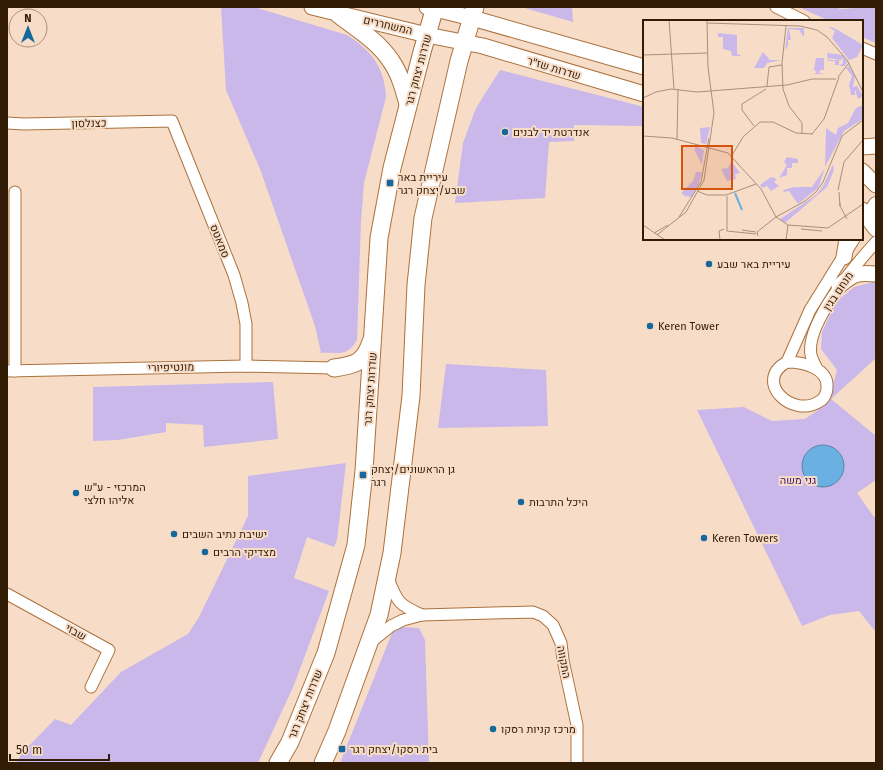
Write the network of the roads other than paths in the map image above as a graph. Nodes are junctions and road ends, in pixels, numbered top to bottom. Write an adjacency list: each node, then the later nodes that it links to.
1 (312, 7): 5 (main road, המשחררים)
2 (776, 7): 6 (street)
3 (432, 8): 4 (main road); 7 (main road, שדרות יצחק רגר)
4 (473, 13): 8 (main road); 11 (main road)
5 (338, 14): 7 (main road, המשחררים); 13 (main road)
6 (802, 20)
7 (427, 35): 8 (main road, המשחררים); 13 (main road, שדרות יצחק רגר)
8 (464, 42): 12 (main road, שדרות שז"ר); 36 (main road)
9 (863, 48): 10 (street)
10 (876, 54)
11 (643, 67)
12 (643, 94)
13 (408, 105): 29 (main road, שדרות יצחק רגר)
14 (172, 121): 15 (street, כצנלסון); 31 (street, סמאטס)
15 (7, 123)
16 (876, 146): 17 (main road)
17 (863, 147)
18 (863, 172): 19 (main road)
19 (876, 185)
20 (15, 192): 34 (street)
21 (876, 204): 22 (street)
22 (867, 220)
23 (847, 240): 26 (main road)
24 (853, 240): 26 (street, מנחם בגין)
25 (876, 242): 28 (street, מנחם בגין)
26 (844, 257): 30 (street, מנחם בגין)
27 (876, 274): 28 (main road)
28 (839, 286): 33 (street, מנחם בגין)
29 (373, 335): 32 (main road); 35 (main road, שדרות יצחק רגר)
30 (787, 362): 33 (street); 33 (street)
31 (246, 366): 32 (street, מונטיפיורי); 34 (street, מונטיפיורי)
32 (334, 368): 35 (main road)
33 (817, 369)
34 (11, 371)
35 (370, 389): 41 (main road, שדרות יצחק רגר)
36 (387, 576): 38 (street, התקווה); 39 (main road)
37 (7, 594): 40 (street, שבזי)
38 (422, 615): 39 (street, התקווה); 43 (street, התקווה)
39 (368, 646): 42 (main road)
40 (91, 687)
41 (278, 763)
42 (323, 763)
43 (577, 763)

